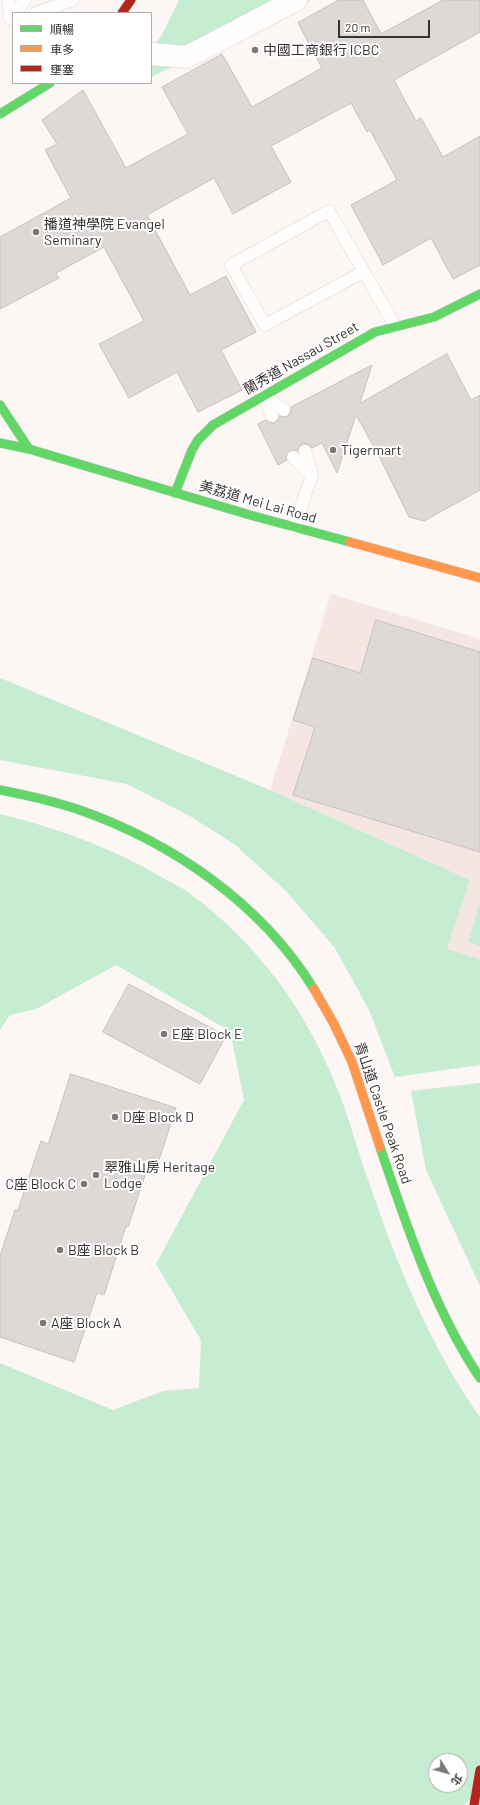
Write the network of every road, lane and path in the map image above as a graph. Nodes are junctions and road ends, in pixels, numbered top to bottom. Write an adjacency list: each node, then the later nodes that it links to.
1 (8, 0): 9 (lane)
2 (25, 0): 6 (lane)
3 (73, 0): 7 (lane)
4 (131, 0): 8 (main road)
5 (296, 0): 10 (street)
6 (15, 12)
7 (39, 12)
8 (123, 12)
9 (10, 18)
10 (152, 54)
11 (48, 84): 12 (main road)
12 (0, 114)
13 (363, 272): 13 (lane); 15 (lane)
14 (480, 294): 15 (main road, 蘭秀道 Nassau Street)
15 (395, 326): 16 (main road, 蘭秀道 Nassau Street)
16 (263, 395): 18 (lane); 19 (lane); 27 (main road, 蘭秀道 Nassau Street)
17 (0, 405): 20 (main road)
18 (284, 410)
19 (272, 416)
20 (18, 430): 21 (lane); 23 (main road)
21 (0, 433)
22 (0, 443): 23 (main road, 美荔道 Mei Lai Road)
23 (29, 449): 27 (main road, 美荔道 Mei Lai Road)
24 (305, 451): 26 (lane)
25 (293, 457): 26 (lane)
26 (312, 476): 28 (lane)
27 (175, 493): 28 (main road, 美荔道 Mei Lai Road)
28 (294, 527): 29 (main road, 美荔道 Mei Lai Road)
29 (480, 578)
30 (0, 790): 31 (main road, 青山道 Castle Peak Road)
31 (480, 1378)
32 (480, 1770): 33 (main road)
33 (474, 1805)

